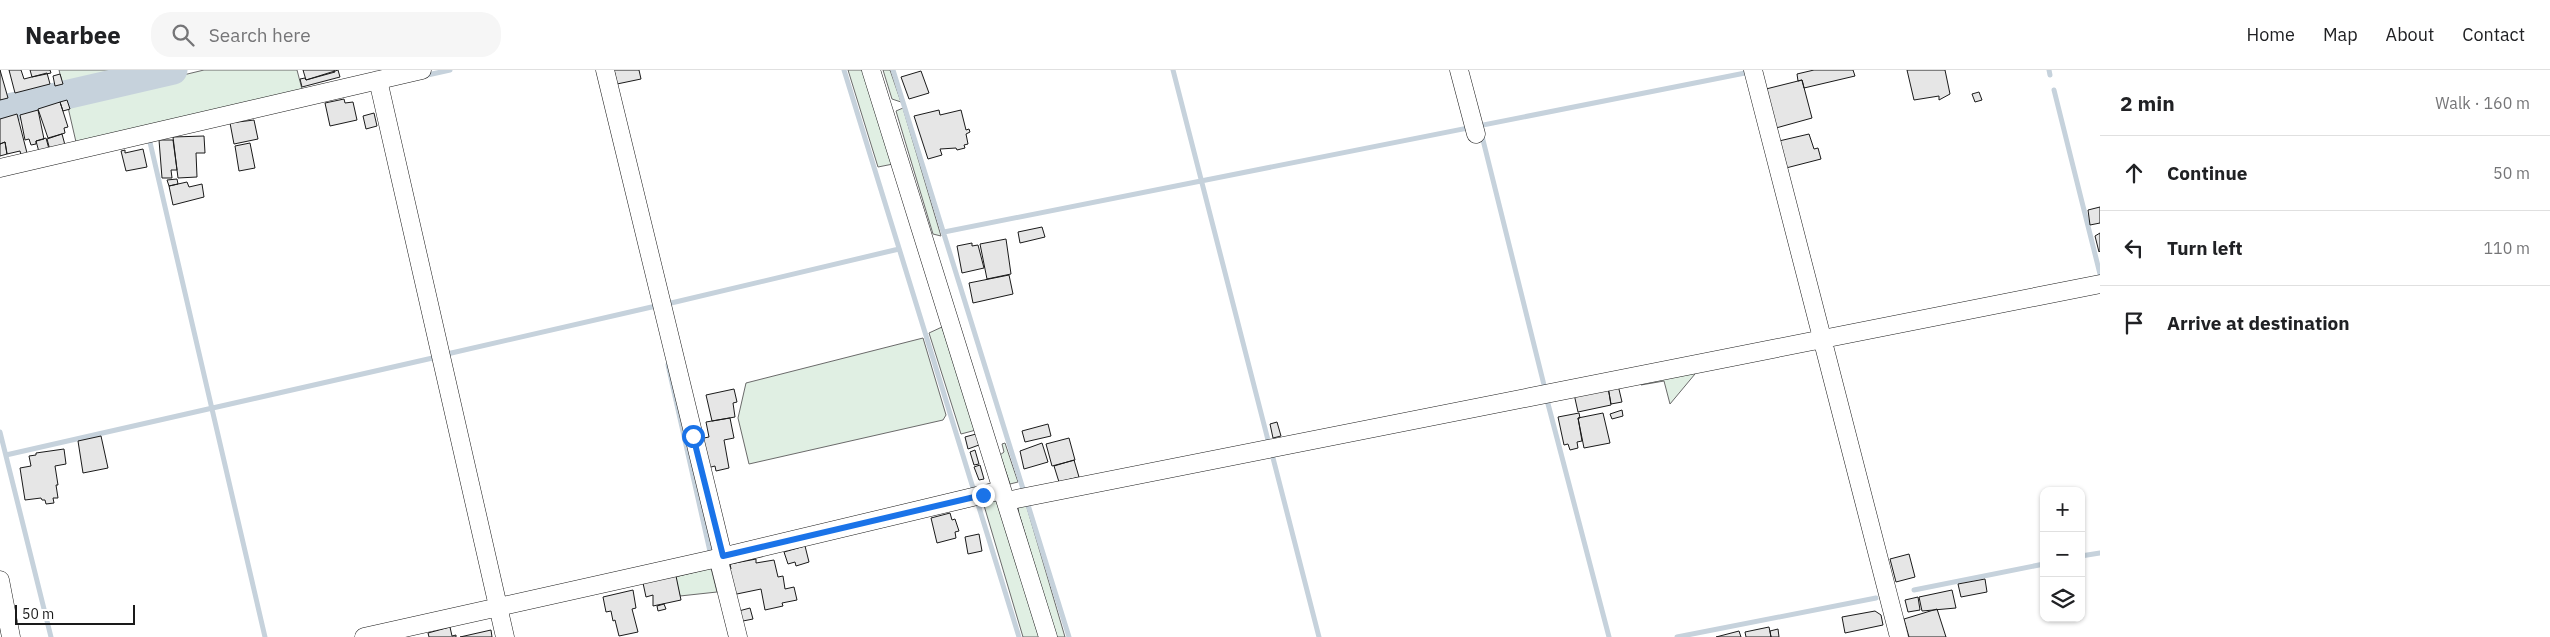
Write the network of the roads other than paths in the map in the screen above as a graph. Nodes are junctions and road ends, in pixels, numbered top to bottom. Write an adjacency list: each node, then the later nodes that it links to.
1 (422, 70): 6 (street)
2 (605, 70): 12 (street)
3 (871, 70): 11 (street)
4 (1459, 70): 7 (street)
5 (1753, 72): 10 (street)
6 (379, 84): 8 (street); 14 (street)
7 (1475, 130)
8 (0, 168)
9 (2100, 284): 10 (street)
10 (1822, 339): 11 (street); 20 (street)
11 (1015, 496): 12 (street); 19 (street)
12 (718, 560): 14 (street); 18 (street)
13 (0, 580): 15 (street)
14 (498, 608): 16 (street); 17 (street)
15 (11, 637)
16 (364, 637)
17 (505, 637)
18 (738, 637)
19 (1048, 637)
20 (1899, 637)

